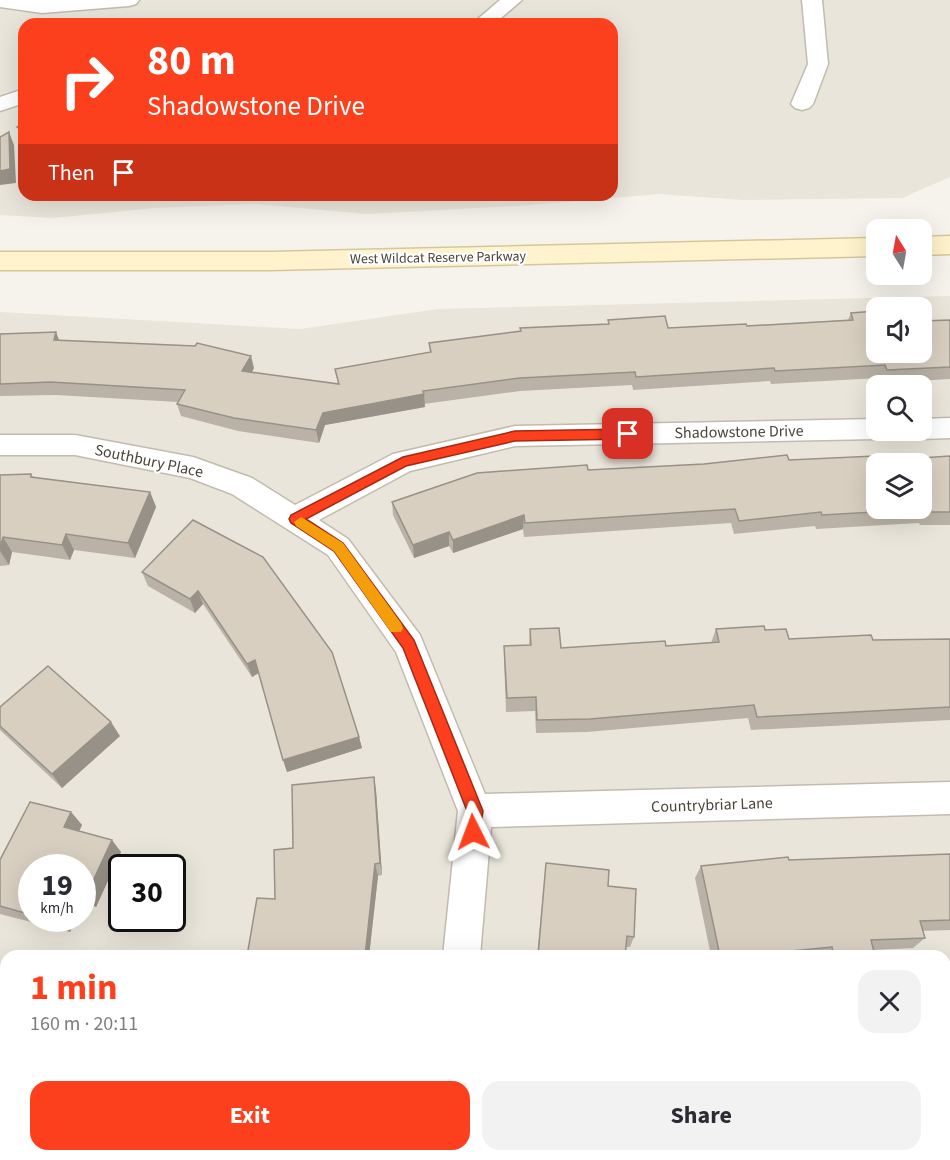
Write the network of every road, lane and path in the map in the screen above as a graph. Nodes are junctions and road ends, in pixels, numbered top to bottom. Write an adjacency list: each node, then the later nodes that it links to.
1 (129, 0): 5 (street)
2 (512, 0): 6 (street)
3 (812, 0): 8 (street)
4 (0, 1): 5 (street)
5 (41, 16)
6 (490, 18)
7 (18, 98): 9 (street)
8 (802, 104)
9 (0, 105)
10 (950, 245): 11 (main road)
11 (932, 246)
12 (866, 247): 13 (main road, West Wildcat Reserve Parkway)
13 (0, 261)
14 (950, 428): 16 (street)
15 (866, 429): 18 (street, Shadowstone Drive)
16 (932, 429)
17 (0, 445): 18 (street, Southbury Place)
18 (295, 519): 20 (street, Southbury Place)
19 (950, 798): 20 (street, Countrybriar Lane)
20 (475, 811): 21 (street, Southbury Place)
21 (462, 950)

